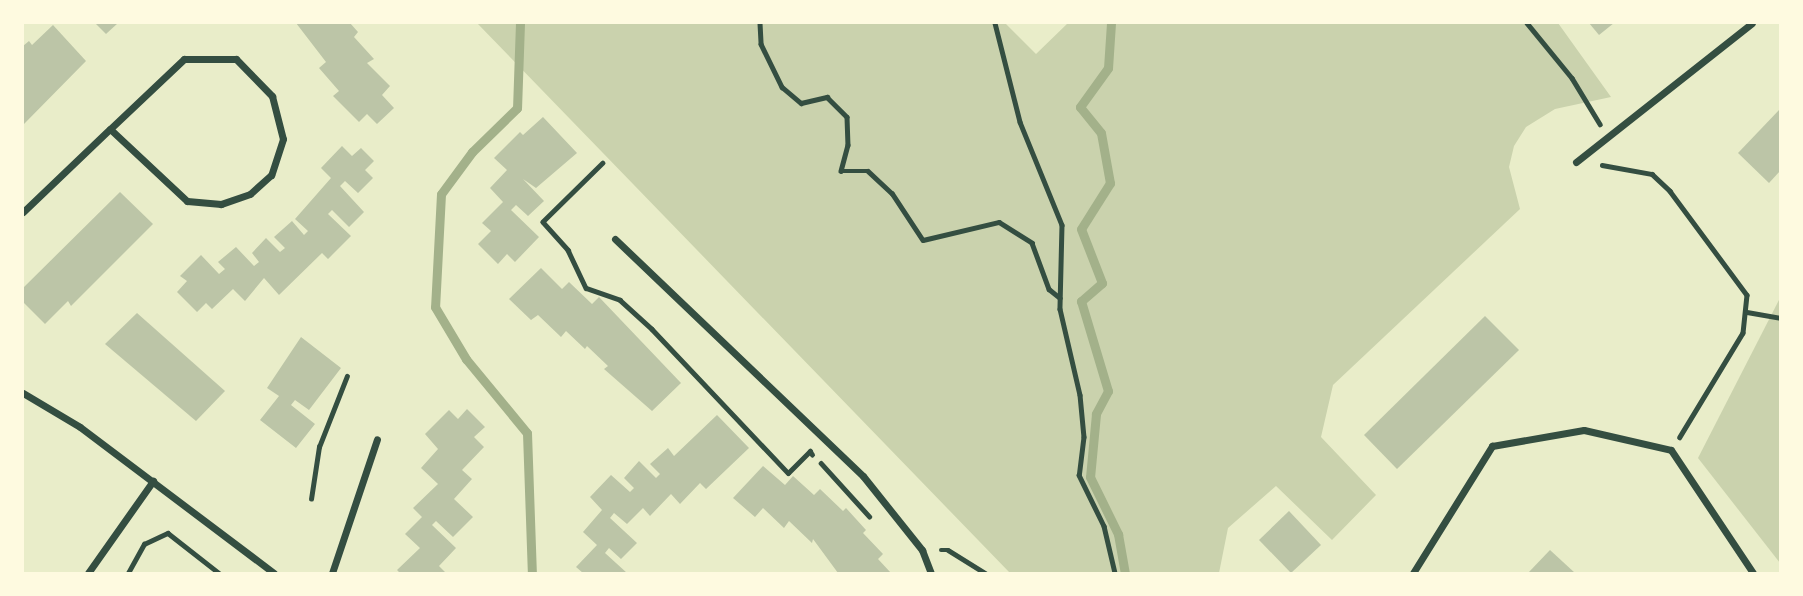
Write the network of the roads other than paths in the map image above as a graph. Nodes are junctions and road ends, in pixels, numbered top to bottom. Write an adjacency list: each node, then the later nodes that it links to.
1 (1752, 23): 3 (street)
2 (110, 129): 2 (street); 4 (street)
3 (1576, 162)
4 (23, 212)
5 (615, 239): 12 (street)
6 (23, 393): 8 (street)
7 (377, 439): 11 (street)
8 (153, 481): 9 (street); 10 (street)
9 (88, 573)
10 (274, 573)
11 (332, 573)
12 (932, 573)
13 (1413, 573): 14 (street)
14 (1753, 573)

